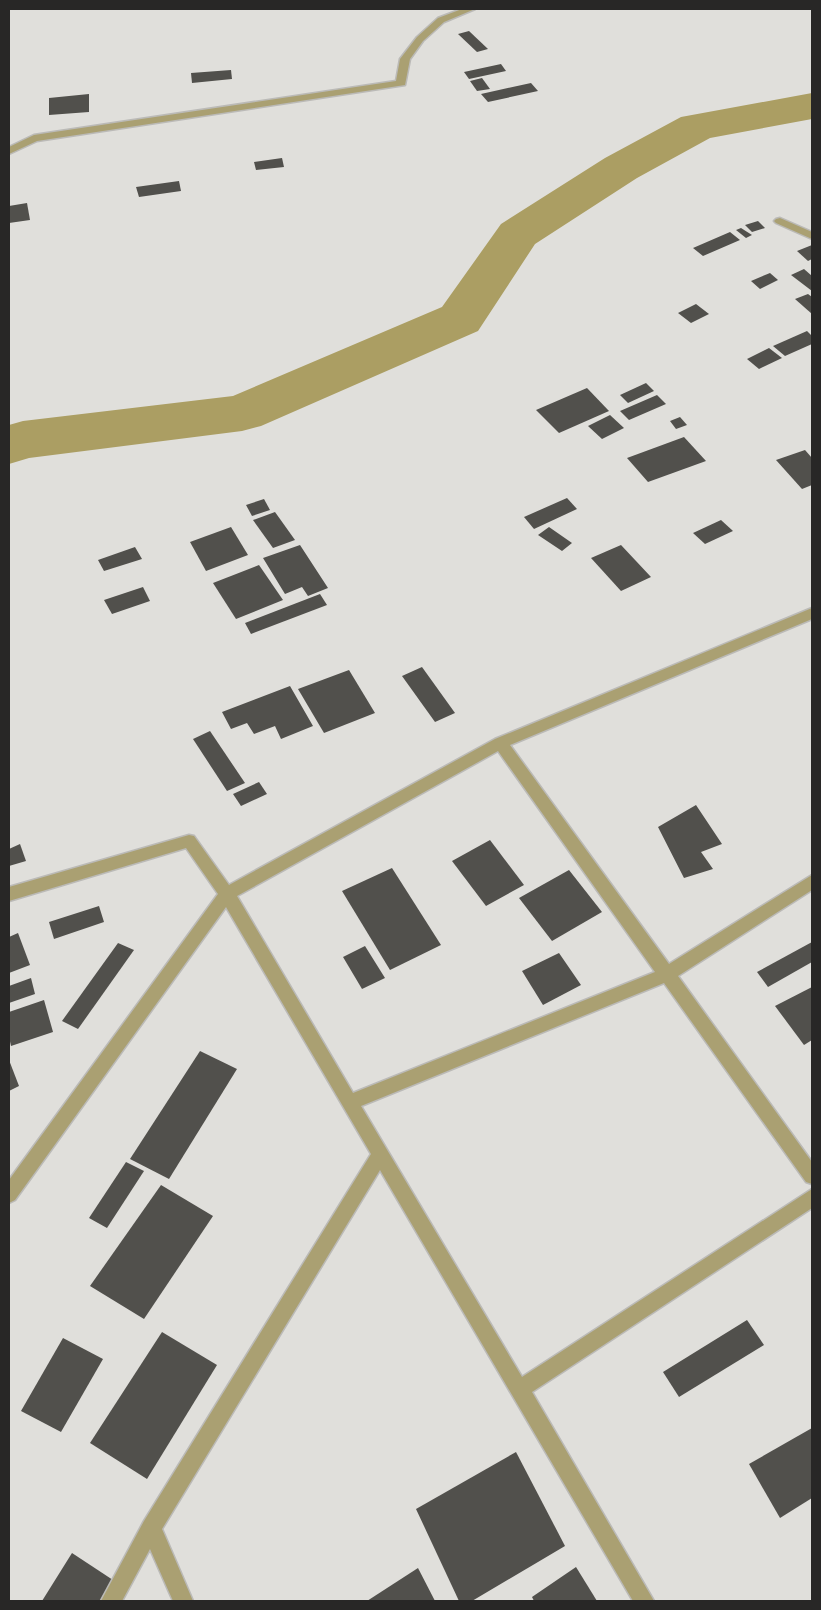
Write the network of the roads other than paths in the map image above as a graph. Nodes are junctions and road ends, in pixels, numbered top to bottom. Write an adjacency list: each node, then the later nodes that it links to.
1 (470, 9): 2 (street)
2 (9, 151)
3 (780, 222): 4 (street)
4 (812, 236)
5 (812, 613): 6 (street)
6 (500, 743): 9 (street); 10 (street)
7 (812, 882): 10 (street)
8 (9, 894): 9 (street)
9 (227, 894): 11 (street); 14 (street)
10 (666, 975): 11 (street); 13 (street)
11 (350, 1102): 12 (street)
12 (381, 1153): 16 (street); 17 (street)
13 (812, 1176)
14 (9, 1194)
15 (812, 1198): 16 (street)
16 (520, 1389): 20 (street)
17 (151, 1528): 18 (street); 19 (street)
18 (111, 1601)
19 (183, 1601)
20 (644, 1601)

